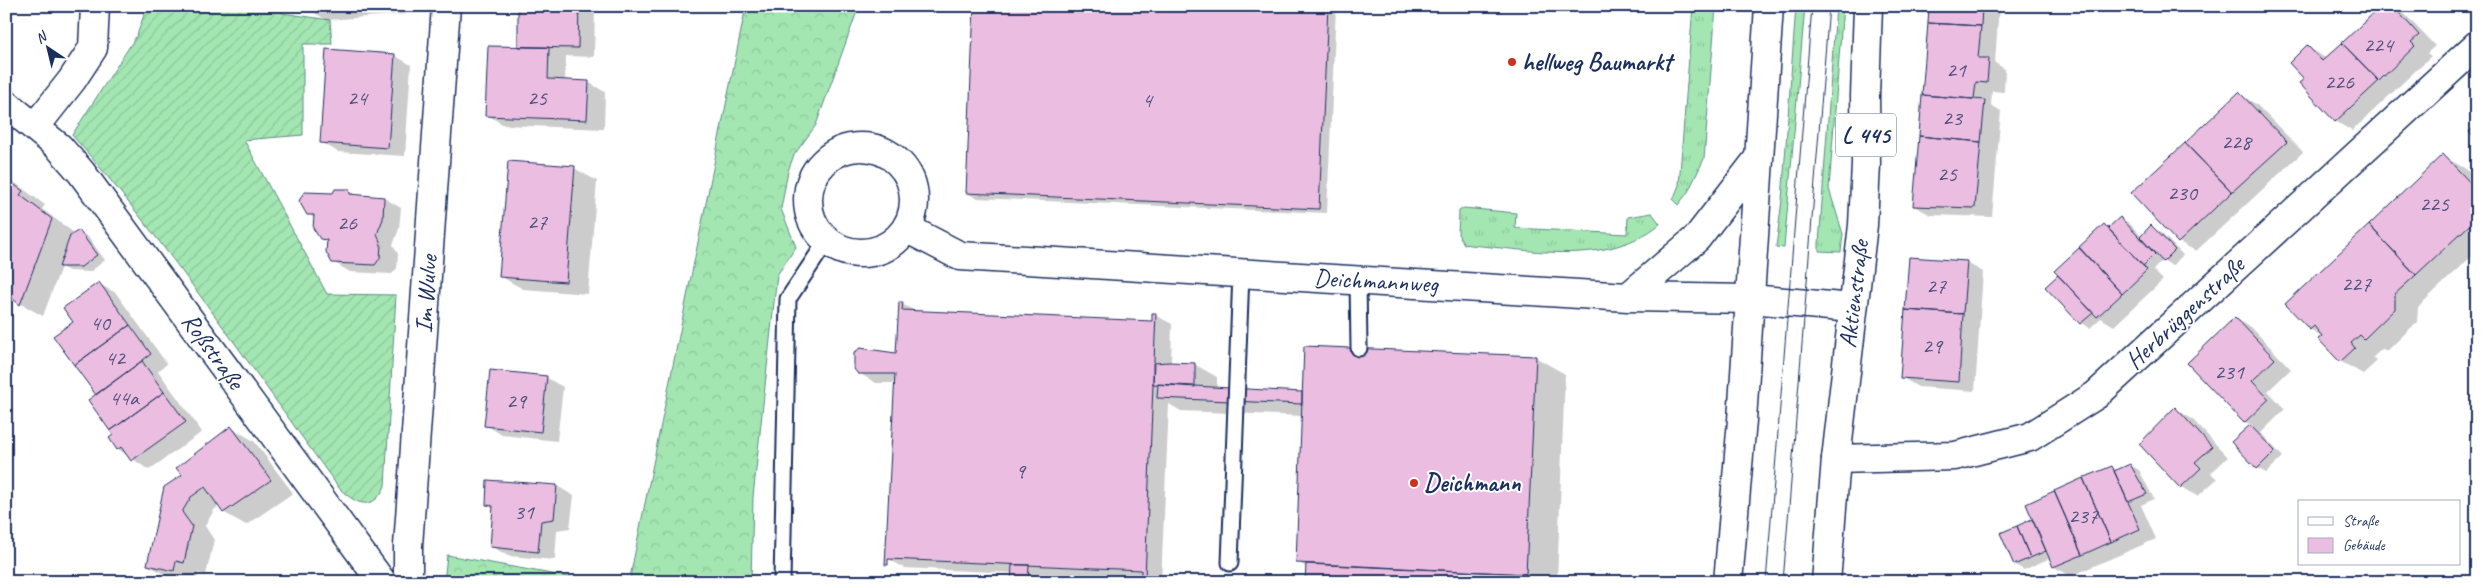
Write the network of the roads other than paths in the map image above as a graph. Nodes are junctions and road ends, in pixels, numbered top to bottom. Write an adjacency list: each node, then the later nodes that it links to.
1 (95, 6): 7 (street)
2 (446, 6): 20 (street, Im Wulve)
3 (1769, 6): 8 (street)
4 (1868, 6): 15 (street, Aktienstraße / L 445)
5 (2477, 44): 17 (street, Herbrüggenstraße)
6 (6, 104): 7 (street, Roßstraße)
7 (35, 127): 19 (street, Roßstraße)
8 (1758, 159): 13 (street); 14 (street)
9 (906, 228): 10 (street); 10 (street); 11 (street, Deichmannweg)
10 (826, 242): 21 (lane)
11 (1241, 273): 12 (street, Deichmannweg); 18 (lane)
12 (1358, 280): 13 (street, Deichmannweg); 16 (lane)
13 (1628, 297): 14 (street, Deichmannweg)
14 (1750, 300): 15 (street, Deichmannweg); 22 (street)
15 (1853, 308): 17 (street, Aktienstraße / L 445)
16 (1359, 348)
17 (1836, 459): 23 (street, Aktienstraße / L 445)
18 (1230, 563)
19 (382, 582)
20 (408, 582)
21 (782, 582)
22 (1728, 582)
23 (1826, 582)

